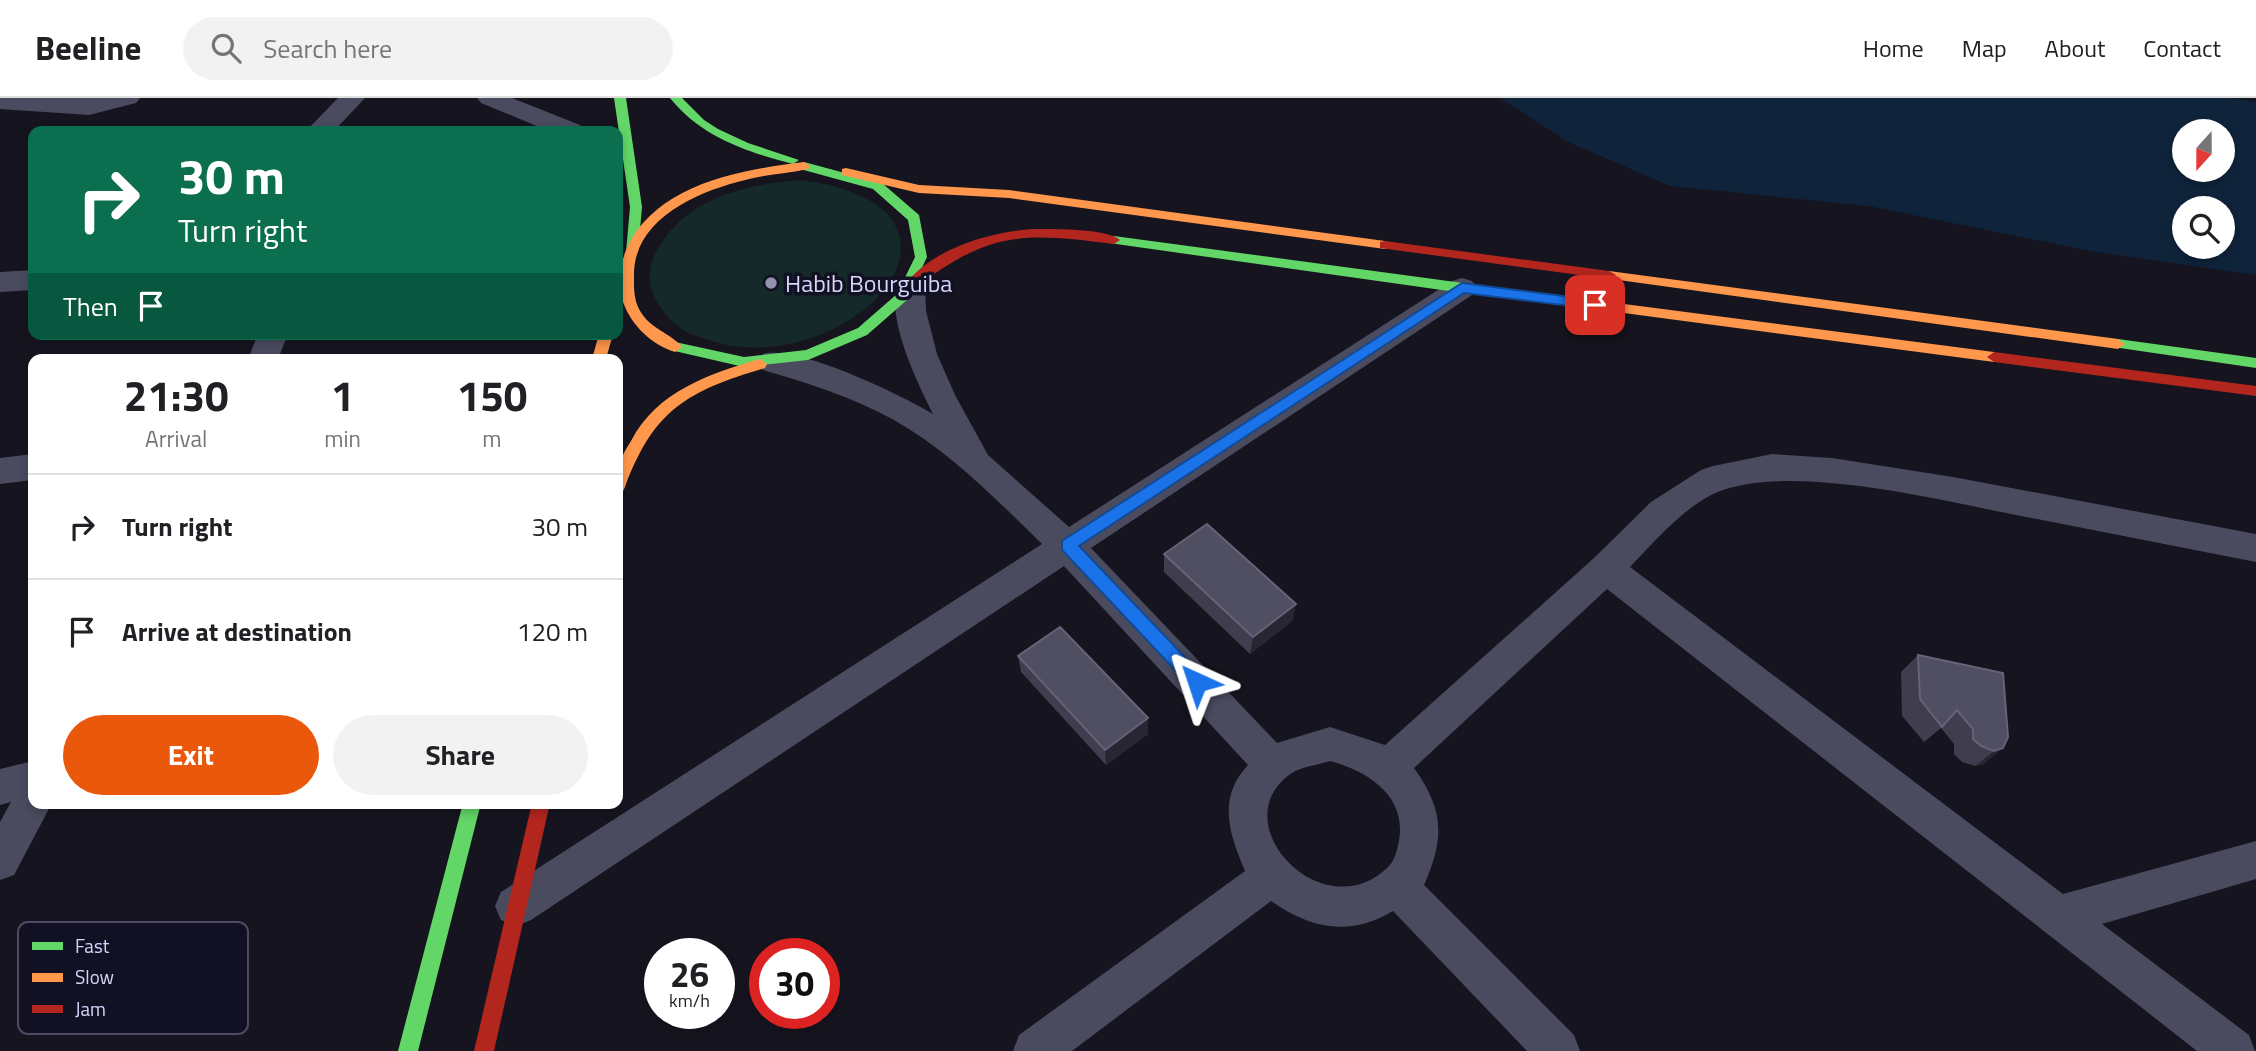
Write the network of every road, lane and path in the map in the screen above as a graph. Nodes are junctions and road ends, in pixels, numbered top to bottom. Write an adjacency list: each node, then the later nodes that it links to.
1 (127, 98): 6 (street)
2 (352, 98): 7 (street)
3 (490, 98): 8 (street)
4 (620, 98): 9 (main road)
5 (676, 98): 11 (main road)
6 (0, 102)
7 (324, 126)
8 (559, 126)
9 (622, 126)
10 (623, 145): 13 (main road)
11 (829, 169): 12 (main road); 14 (main road)
12 (846, 172): 18 (main road); 21 (main road)
13 (625, 176): 14 (main road)
14 (630, 255): 15 (main road); 20 (main road)
15 (623, 278)
16 (28, 280): 17 (street)
17 (1, 282)
18 (912, 286): 19 (main road); 20 (main road); 25 (street)
19 (1462, 288): 22 (main road); 27 (street)
20 (767, 363): 25 (street); 26 (main road)
21 (2256, 363)
22 (2256, 391)
23 (28, 468): 24 (street)
24 (0, 471)
25 (984, 471): 27 (street)
26 (623, 473)
27 (1068, 545): 30 (street); 41 (street)
28 (2256, 548): 29 (street)
29 (1606, 568): 31 (street); 42 (street)
30 (1271, 763): 31 (street); 39 (street)
31 (1388, 767): 40 (street)
32 (28, 780): 33 (street)
33 (0, 787)
34 (29, 809): 38 (street)
35 (470, 809): 43 (main road)
36 (540, 809): 41 (main road)
37 (2256, 860): 42 (street)
38 (0, 861)
39 (1270, 877): 40 (street); 45 (street)
40 (1398, 886): 46 (street)
41 (516, 906): 44 (main road)
42 (2058, 916): 47 (street)
43 (408, 1051)
44 (484, 1051)
45 (1035, 1051)
46 (1558, 1051)
47 (2233, 1051)

